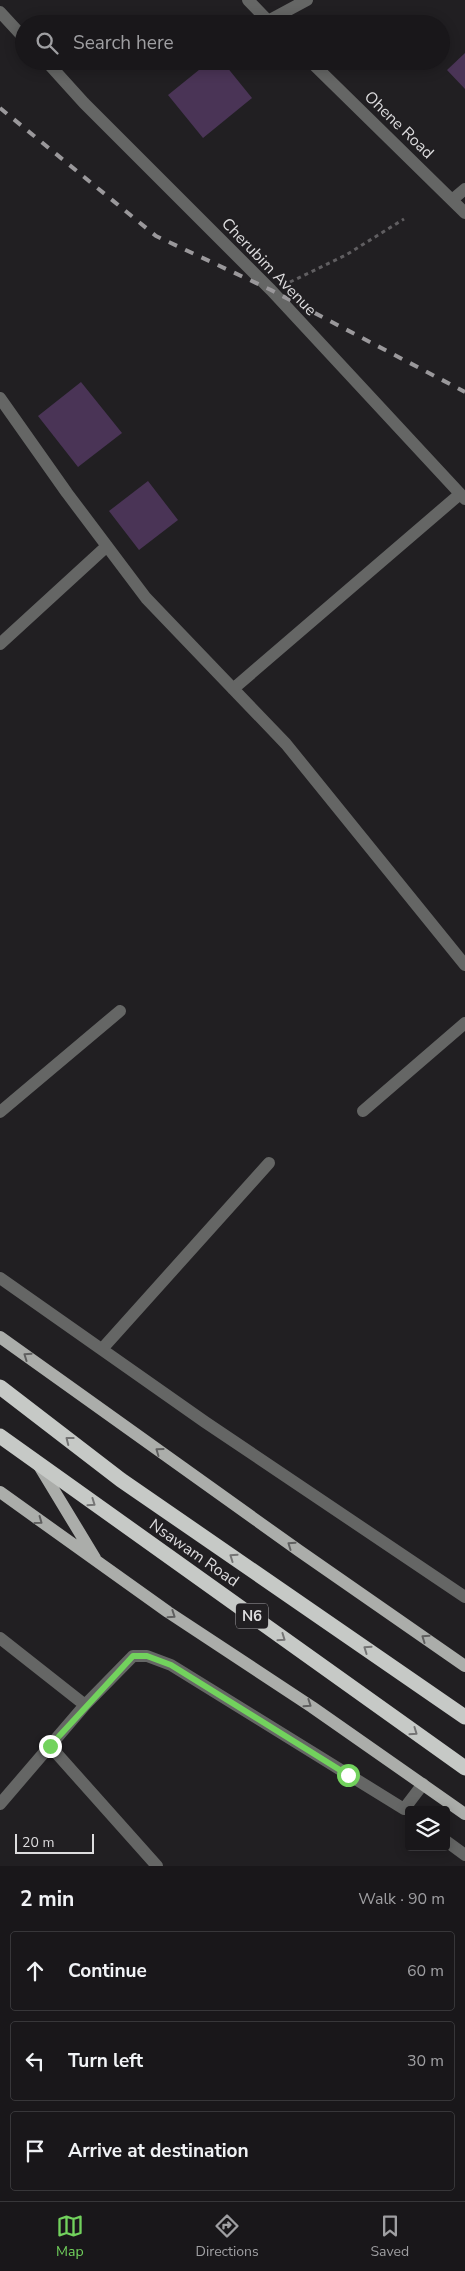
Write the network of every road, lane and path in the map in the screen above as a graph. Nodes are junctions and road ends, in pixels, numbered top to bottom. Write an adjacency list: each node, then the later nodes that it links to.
1 (248, 0): 4 (street)
2 (307, 0): 5 (street)
3 (0, 12): 6 (street)
4 (263, 15)
5 (282, 15)
6 (15, 28)
7 (54, 70): 13 (street, Cherubim Avenue)
8 (319, 70): 10 (street, Ohene Road)
9 (465, 189): 10 (street)
10 (452, 200): 11 (street, Ohene Road)
11 (465, 212)
12 (404, 219): 13 (path)
13 (271, 290): 15 (street, Cherubim Avenue)
14 (0, 398): 16 (street)
15 (462, 497): 18 (street)
16 (107, 546): 17 (street); 18 (street)
17 (0, 644)
18 (233, 689): 19 (street)
19 (465, 965)
20 (120, 1011): 23 (street)
21 (465, 1022): 22 (street)
22 (363, 1111)
23 (0, 1112)
24 (269, 1163): 27 (street)
25 (0, 1278): 27 (street)
26 (0, 1337): 35 (main road, one-way to 26)
27 (102, 1349): 33 (street)
28 (0, 1387): 37 (highway, Nsawam Road / N6, one-way to 28)
29 (0, 1436): 30 (highway, Nsawam Road / N6)
30 (38, 1464): 32 (main road); 39 (highway, Nsawam Road / N6, one-way to 39)
31 (0, 1492): 32 (main road, one-way to 32)
32 (99, 1564): 40 (main road, one-way to 40)
33 (465, 1597)
34 (0, 1638): 36 (street)
35 (465, 1666)
36 (85, 1705): 38 (street); 43 (street)
37 (465, 1717)
38 (50, 1746): 41 (street); 47 (street)
39 (465, 1768)
40 (423, 1784): 42 (street); 44 (main road)
41 (0, 1804)
42 (410, 1806)
43 (405, 1810)
44 (465, 1814)
45 (450, 1844): 46 (street)
46 (465, 1855)
47 (157, 1866)

